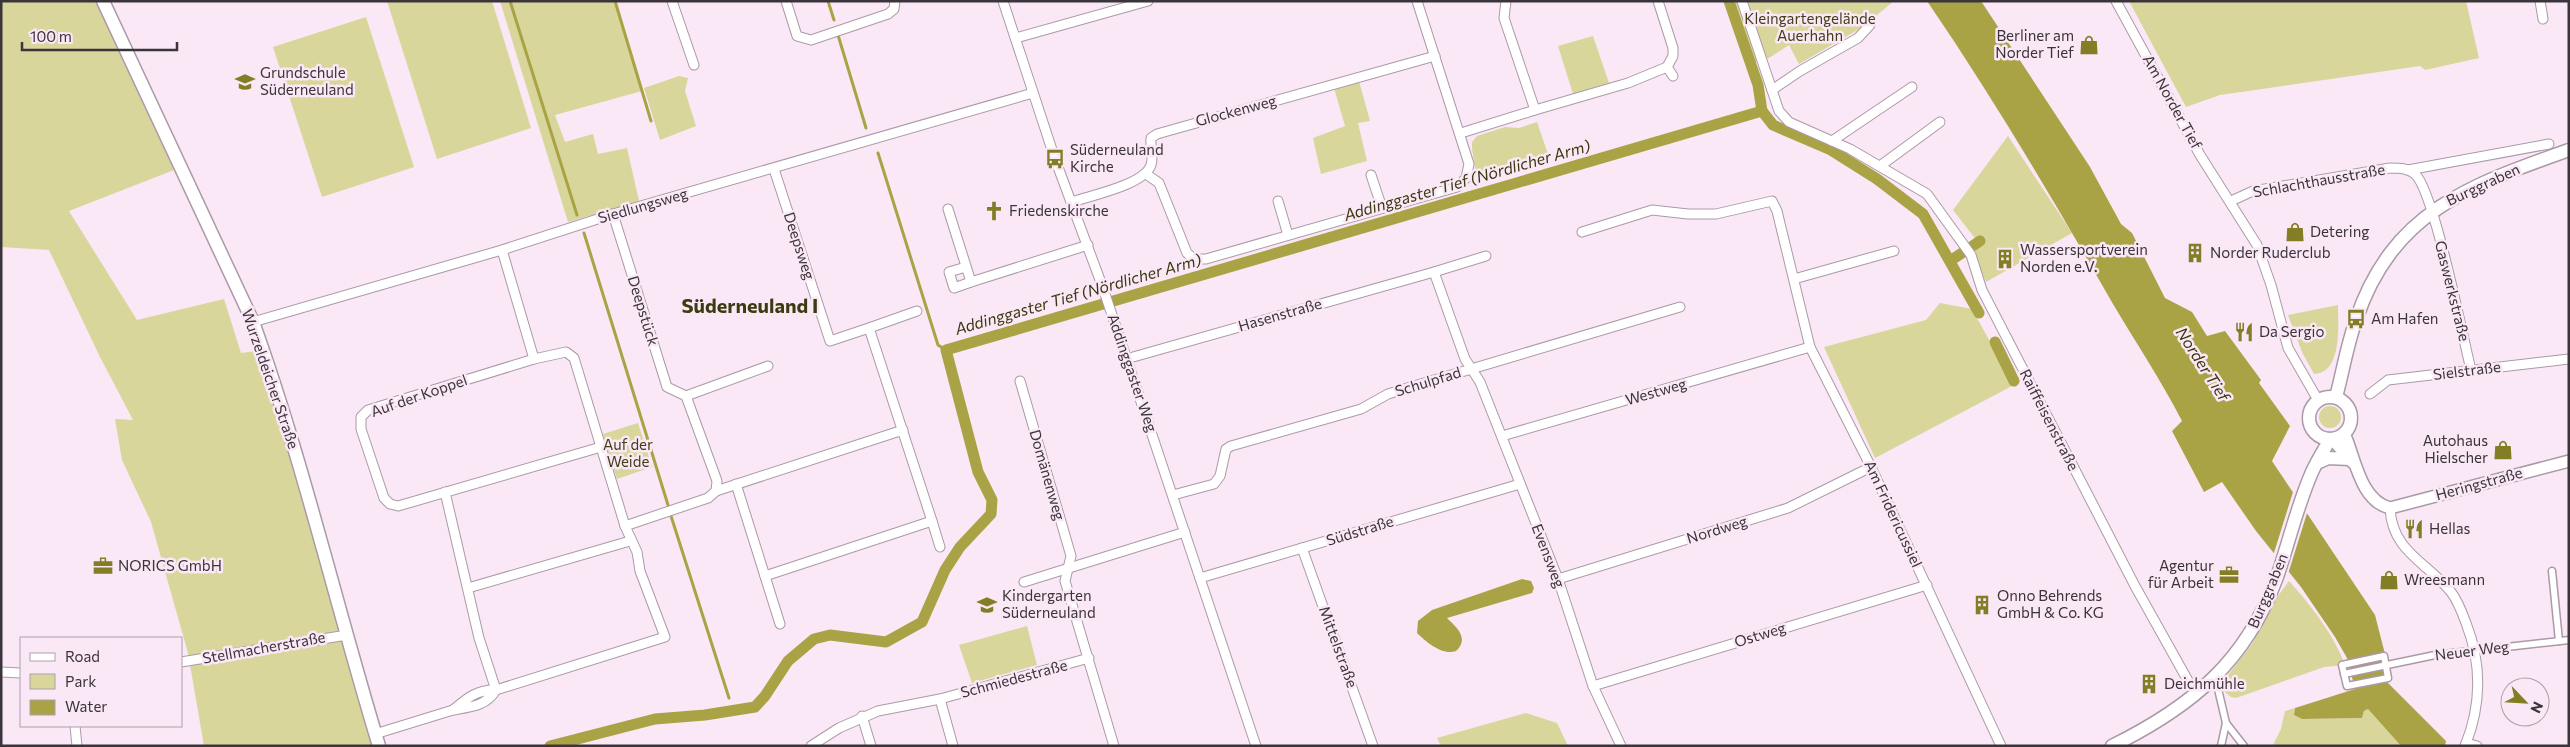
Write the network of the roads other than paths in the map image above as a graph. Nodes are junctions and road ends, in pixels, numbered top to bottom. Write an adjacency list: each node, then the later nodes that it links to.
1 (102, 1): 53 (main road, Wurzeldeicher Straße)
2 (672, 1): 17 (street)
3 (786, 1): 4 (street)
4 (896, 1)
5 (1003, 1): 15 (street, Addinggaster Weg)
6 (1148, 1): 15 (street)
7 (1417, 1): 16 (street)
8 (1506, 1): 23 (street)
9 (1658, 1): 18 (street)
10 (1742, 1): 21 (street, Raiffeisenstraße)
11 (2116, 1): 35 (street, Am Norder Tief)
12 (2540, 1): 13 (street)
13 (2543, 19)
14 (1870, 25): 21 (street)
15 (1016, 38): 22 (street, Addinggaster Weg)
16 (1435, 56): 25 (street); 32 (street, Glockenweg)
17 (694, 65)
18 (1668, 67): 19 (street); 23 (street)
19 (1674, 76)
20 (1912, 87): 26 (street)
21 (1772, 90): 26 (street, Raiffeisenstraße)
22 (1034, 94): 30 (street, Siedlungsweg); 36 (street, Addinggaster Weg)
23 (1535, 110): 25 (street)
24 (1940, 122): 29 (street)
25 (1461, 134): 37 (street)
26 (1832, 141): 29 (street, Raiffeisenstraße)
27 (2549, 144): 31 (street, Schlachthausstraße)
28 (2569, 150): 39 (main road, Burggraben)
29 (1880, 166): 109 (street, Raiffeisenstraße)
30 (774, 169): 40 (street, Siedlungsweg); 54 (street, Deepsweg)
31 (2408, 170): 35 (street, Schlachthausstraße); 39 (street)
32 (1146, 174): 36 (street); 42 (street)
33 (1371, 175): 37 (street)
34 (1278, 201): 42 (street)
35 (2231, 201): 66 (street)
36 (1072, 202): 43 (street, Addinggaster Weg)
37 (1382, 208): 42 (street)
38 (948, 209): 47 (street)
39 (2433, 211): 61 (street, Gaswerkstraße); 65 (main road, Burggraben)
40 (613, 214): 44 (street, Siedlungsweg); 64 (street, Deepstück)
41 (1582, 232): 49 (street, Am Fridericussiel)
42 (1288, 235)
43 (1088, 245): 50 (street); 56 (street, Addinggaster Weg)
44 (502, 250): 53 (street, Siedlungsweg); 57 (street)
45 (1894, 251): 49 (street)
46 (1486, 256): 48 (street, Hasenstraße)
47 (966, 267): 50 (street); 50 (street)
48 (1434, 272): 56 (street, Hasenstraße); 60 (street)
49 (1794, 279): 55 (street, Am Fridericussiel)
50 (971, 282)
51 (1680, 307): 60 (street, Schulpfad)
52 (917, 311): 54 (street, Deepsweg)
53 (253, 322): 97 (main road, Wurzeldeicher Straße)
54 (869, 328): 67 (street)
55 (1810, 347): 69 (street, Westweg); 74 (street, Am Fridericussiel)
56 (1126, 358): 80 (street, Addinggaster Weg)
57 (534, 359): 71 (street); 79 (street, Auf der Koppel)
58 (2569, 359): 61 (street, Sielstraße)
59 (768, 366): 64 (street)
60 (1471, 370): 69 (street, Evensweg); 80 (street, Schulpfad)
61 (2471, 370): 63 (street, Sielstraße)
62 (1020, 381): 88 (street, Domänenweg)
63 (2370, 394)
64 (686, 396): 78 (street)
65 (2336, 397): 66 (main road); 68 (main road)
66 (2318, 400): 70 (main road, Burggraben)
67 (903, 430): 76 (street); 82 (street)
68 (2344, 433): 70 (main road); 73 (street)
69 (1502, 436): 77 (street, Evensweg)
70 (2327, 438): 73 (street); 75 (main road, Burggraben)
71 (601, 447): 79 (street, Auf der Koppel); 83 (street)
72 (2569, 462): 81 (street, Heringstraße)
73 (2353, 463): 75 (main road); 81 (street)
74 (1871, 467): 92 (street, Nordweg); 94 (street, Am Fridericussiel)
75 (2314, 467): 109 (main road, Burggraben)
76 (736, 484): 78 (street); 90 (street)
77 (1520, 484): 87 (street, Südstraße); 92 (street, Evensweg)
78 (716, 490): 83 (street)
79 (445, 492): 95 (street)
80 (1173, 495): 84 (street, Addinggaster Weg)
81 (2390, 508): 100 (street)
82 (932, 521): 86 (street); 90 (street)
83 (624, 526): 85 (street)
84 (1185, 532): 88 (street); 91 (street, Addinggaster Weg)
85 (630, 541): 95 (street); 108 (street)
86 (940, 547)
87 (1302, 548): 91 (street, Südstraße); 122 (street, Mittelstraße)
88 (1067, 569): 93 (street); 101 (street, Domänenweg)
89 (2552, 571): 98 (street)
90 (765, 576): 96 (street)
91 (1200, 578): 121 (street, Addinggaster Weg)
92 (1558, 579): 106 (street, Evensweg)
93 (1024, 582)
94 (1926, 585): 106 (street, Ostweg); 124 (street, Am Fridericussiel)
95 (468, 588): 108 (street)
96 (780, 624)
97 (347, 634): 102 (street, Stellmacherstraße); 114 (main road, Wurzeldeicher Straße)
98 (2559, 640): 99 (street, Neuer Weg); 100 (street, Neuer Weg)
99 (2569, 640)
100 (2475, 650): 103 (street, Neuer Weg); 115 (street)
101 (1089, 658): 110 (street, Schmiedestraße); 120 (street, Domänenweg)
102 (182, 662)
103 (2385, 664): 103 (street, Neuer Weg)
104 (1, 672): 105 (street)
105 (20, 673)
106 (1593, 686): 123 (street, Evensweg)
107 (2218, 689): 112 (street)
108 (496, 690): 114 (street)
109 (2196, 695): 125 (main road, Burggraben)
110 (940, 699): 111 (street, Schmiedestraße); 119 (street, Schmiedestraße)
111 (862, 716): 117 (street, Schmiedestraße); 118 (street)
112 (2226, 723): 126 (street); 127 (street)
113 (75, 727): 116 (street)
114 (377, 740)
115 (2465, 744): 128 (street)
116 (77, 746)
117 (811, 746)
118 (871, 746)
119 (953, 746)
120 (1114, 746)
121 (1256, 746)
122 (1373, 746)
123 (1621, 746)
124 (2001, 746)
125 (2112, 746)
126 (2220, 746)
127 (2244, 746)
128 (2478, 746)

